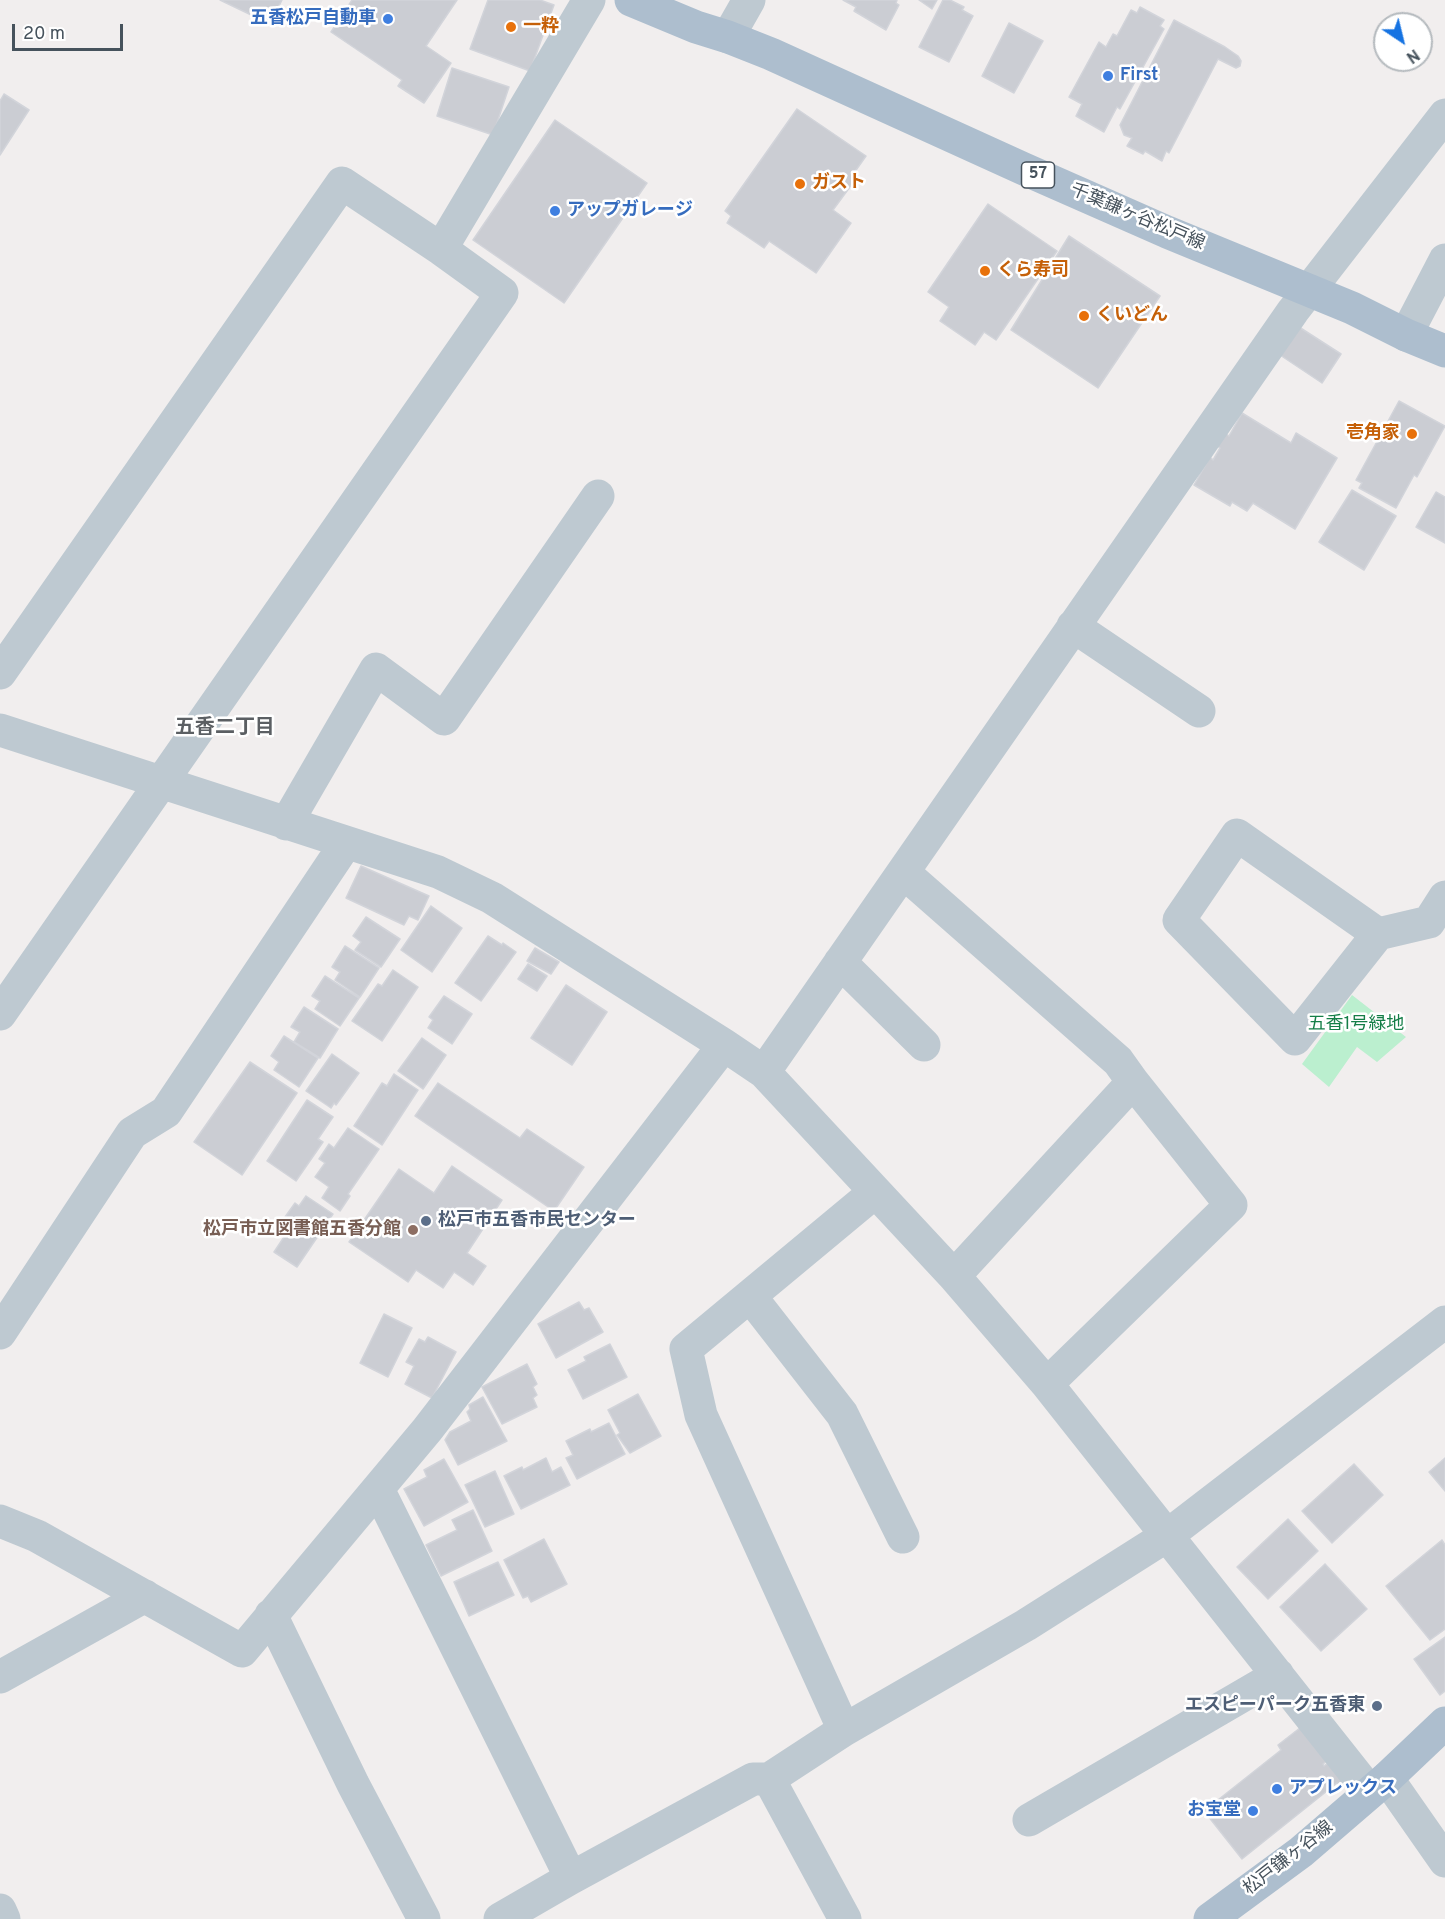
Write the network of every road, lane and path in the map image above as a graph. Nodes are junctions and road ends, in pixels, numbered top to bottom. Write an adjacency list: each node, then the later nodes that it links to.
1 (589, 0): 6 (street)
2 (631, 0): 4 (main road, 千葉鎌ヶ谷松戸線 / 57)
3 (749, 0): 4 (street)
4 (728, 37): 8 (main road, 千葉鎌ヶ谷松戸線 / 57)
5 (1445, 115): 8 (street)
6 (441, 249): 13 (street); 16 (street)
7 (1445, 260): 9 (street)
8 (1308, 290): 9 (main road, 千葉鎌ヶ谷松戸線 / 57); 12 (street)
9 (1406, 335): 10 (main road, 千葉鎌ヶ谷松戸線 / 57)
10 (1445, 351)
11 (598, 496): 17 (street)
12 (1073, 626): 14 (street); 19 (street)
13 (0, 673)
14 (1199, 711)
15 (0, 730): 16 (street)
16 (160, 782): 17 (street); 23 (street)
17 (285, 824): 18 (street)
18 (346, 843): 24 (street); 32 (street)
19 (903, 872): 22 (street); 27 (street)
20 (1445, 897): 21 (street)
21 (1377, 934): 21 (street)
22 (840, 962): 25 (street); 26 (street)
23 (0, 1014)
24 (724, 1045): 26 (street); 34 (street)
25 (924, 1045)
26 (764, 1072): 28 (street)
27 (1133, 1082): 29 (street); 33 (street)
28 (875, 1192): 29 (street); 30 (street)
29 (954, 1276): 33 (street)
30 (750, 1296): 37 (street); 43 (street)
31 (1445, 1322): 36 (street)
32 (0, 1333)
33 (1047, 1384): 36 (street)
34 (378, 1489): 39 (street); 48 (street)
35 (0, 1521): 38 (street)
36 (1168, 1535): 40 (street); 43 (street)
37 (903, 1537)
38 (145, 1596): 39 (street); 41 (street)
39 (271, 1616): 51 (street)
40 (1278, 1675): 45 (street); 46 (street)
41 (0, 1677)
42 (1445, 1723): 45 (main road, 松戸鎌ヶ谷線)
43 (844, 1730): 44 (street)
44 (769, 1779): 48 (street); 53 (street)
45 (1378, 1785): 47 (street); 54 (main road, 松戸鎌ヶ谷線)
46 (1029, 1820)
47 (1445, 1861)
48 (571, 1878): 52 (street)
49 (0, 1910): 50 (street)
50 (4, 1919)
51 (424, 1919)
52 (500, 1919)
53 (845, 1919)
54 (1210, 1919)

